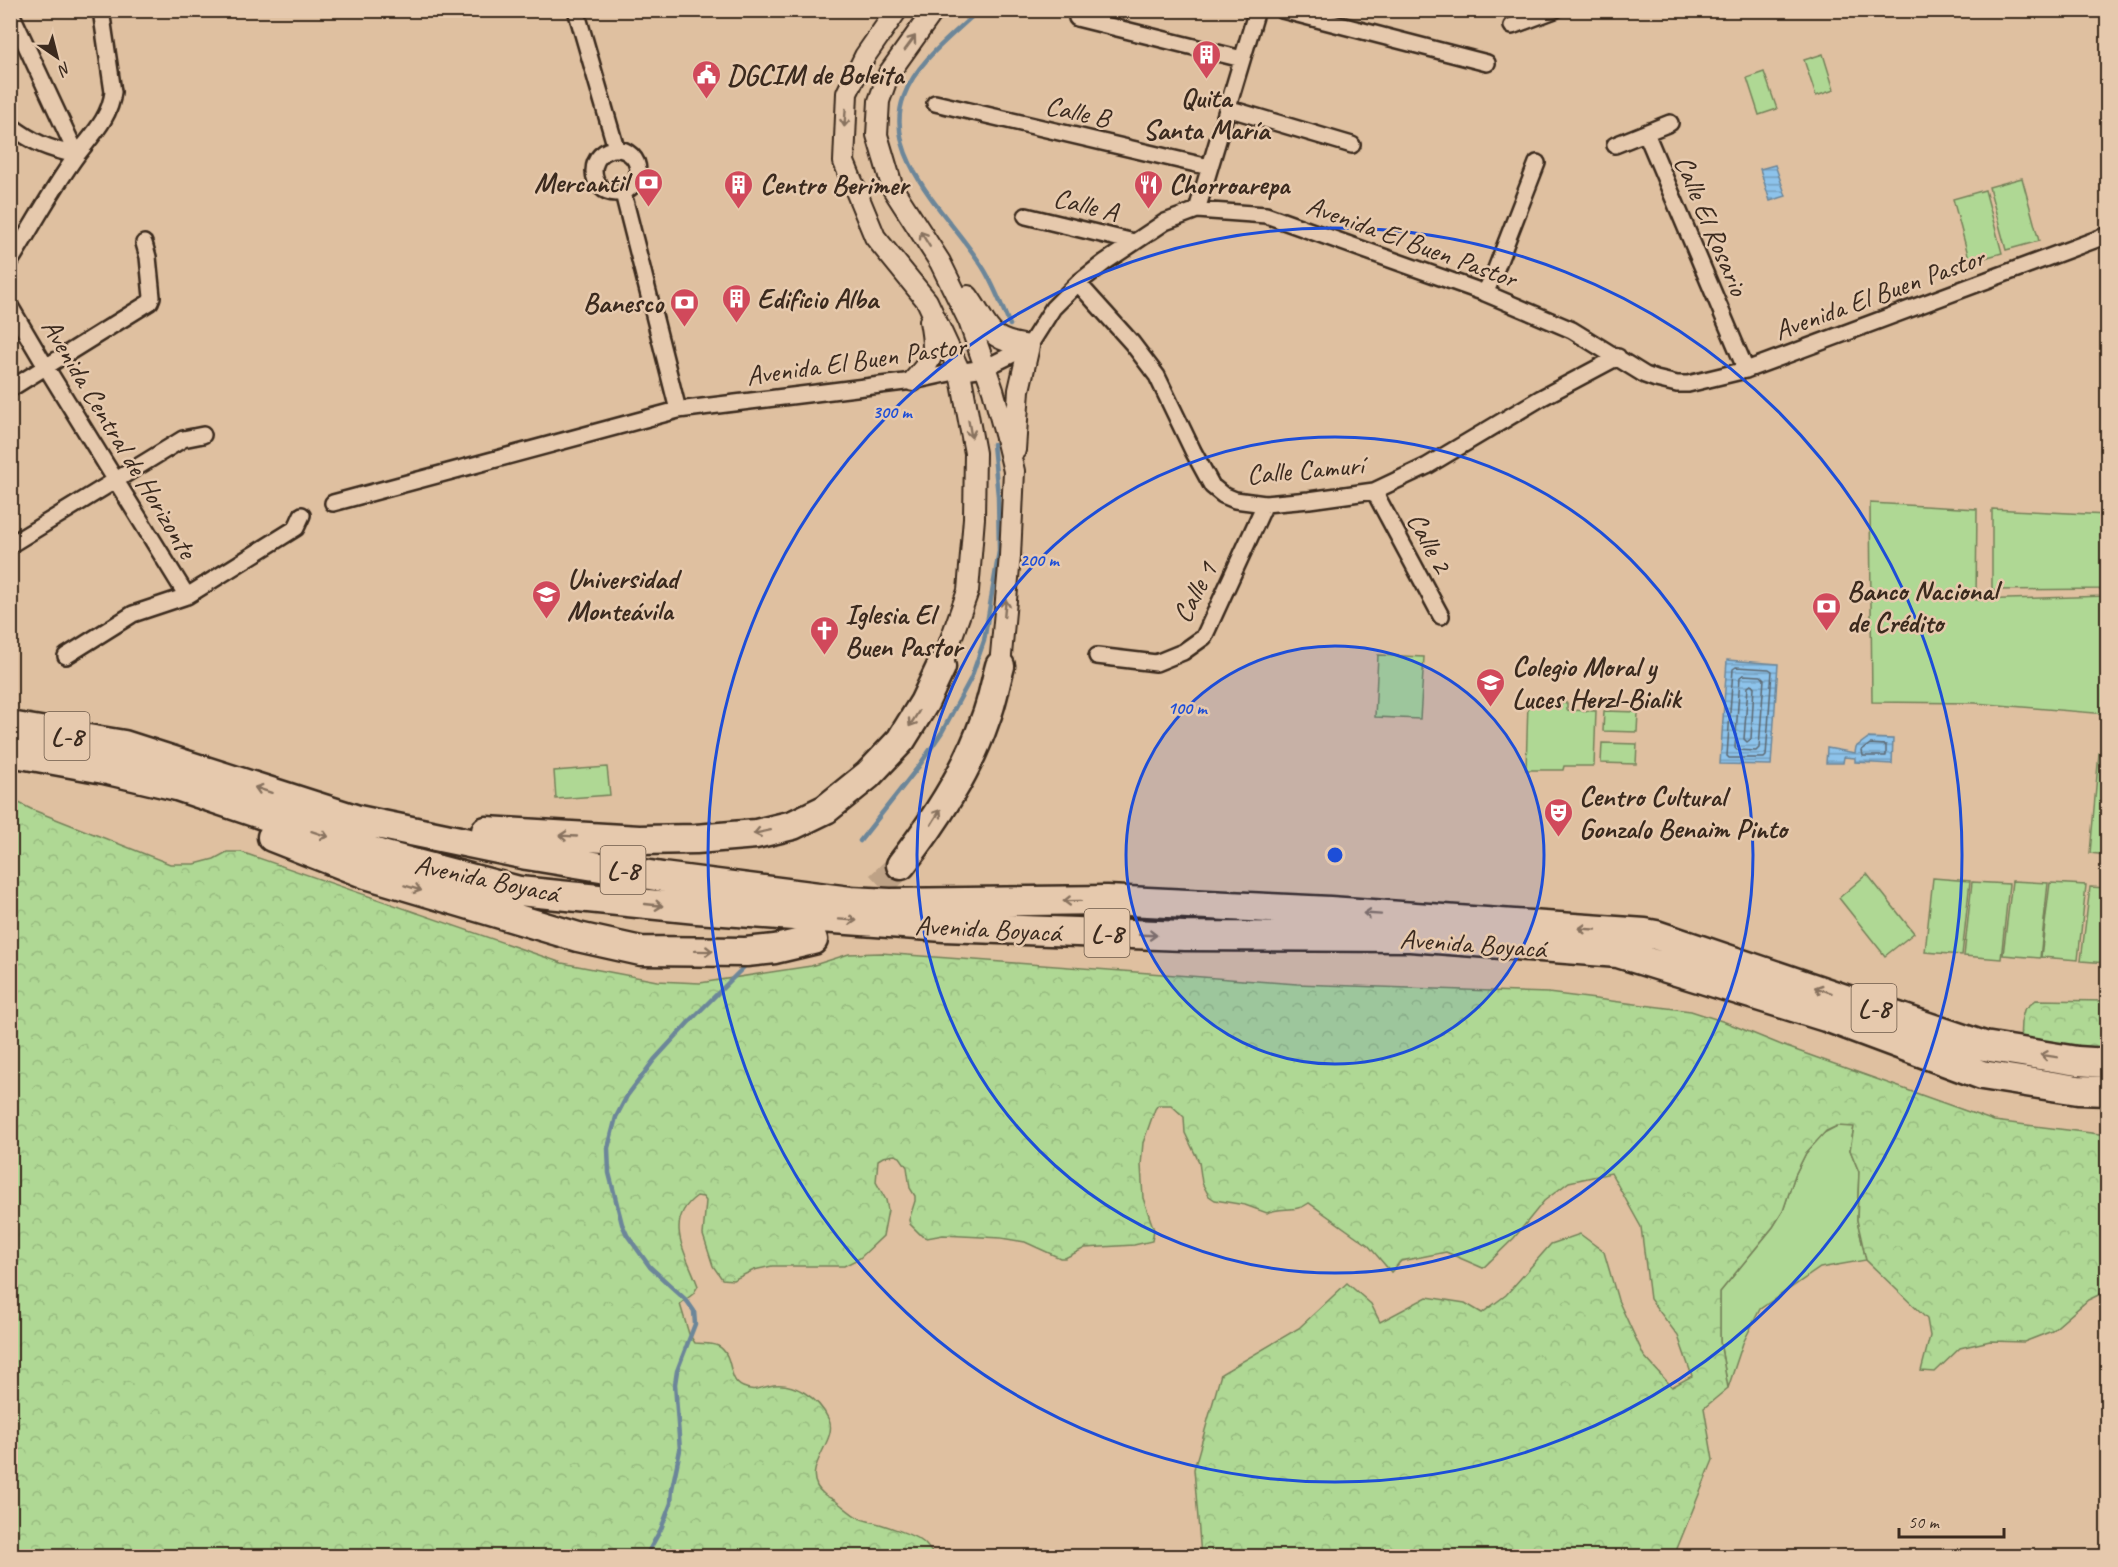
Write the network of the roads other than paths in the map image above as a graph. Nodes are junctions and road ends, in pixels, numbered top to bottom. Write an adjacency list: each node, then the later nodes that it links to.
1 (10, 10): 21 (street)
2 (101, 10): 21 (street)
3 (576, 10): 20 (street)
4 (897, 10): 34 (street, one-way to 34)
5 (934, 10): 31 (street, one-way to 5)
6 (1257, 10): 11 (street)
7 (1282, 10): 12 (street)
8 (1555, 10): 10 (street)
9 (1077, 18): 11 (street)
10 (1512, 26)
11 (1242, 59): 14 (street)
12 (1487, 63)
13 (935, 103): 23 (street, Calle B)
14 (1227, 108): 18 (street); 23 (street)
15 (1670, 123): 17 (street, Calle El Rosario)
16 (10, 125): 21 (street)
17 (1646, 133): 19 (street, Calle El Rosario); 40 (street, Calle El Rosario)
18 (1352, 145)
19 (1615, 145)
20 (616, 148): 24 (street); 24 (street)
21 (77, 155): 30 (street)
22 (1537, 163): 33 (street)
23 (1209, 167): 25 (street)
24 (623, 193): 44 (street)
25 (1197, 210): 28 (street, Avenida El Buen Pastor); 33 (street, Avenida El Buen Pastor)
26 (1026, 216): 28 (street, Calle A)
27 (2107, 238): 40 (street, Avenida El Buen Pastor)
28 (1134, 242): 32 (street, Avenida El Buen Pastor)
29 (144, 243): 38 (street)
30 (10, 262)
31 (940, 262): 36 (street); 39 (street)
32 (1078, 283): 36 (street, Avenida El Buen Pastor); 50 (street, Calle Camurí)
33 (1485, 293): 37 (street, Avenida El Buen Pastor)
34 (927, 301): 41 (street); 42 (street)
35 (10, 306): 38 (street, Avenida Central de Horizonte)
36 (1029, 346): 39 (street, Avenida El Buen Pastor); 46 (street)
37 (1618, 357): 40 (street, Avenida El Buen Pastor); 48 (street, Calle Camurí)
38 (46, 368): 43 (street); 47 (street, Avenida Central de Horizonte)
39 (985, 368): 41 (street, Avenida El Buen Pastor); 46 (street)
40 (1746, 370)
41 (960, 372): 42 (street, Avenida El Buen Pastor); 58 (street, one-way to 58)
42 (913, 381): 44 (street, Avenida El Buen Pastor)
43 (10, 389)
44 (678, 410): 49 (street, Avenida El Buen Pastor)
45 (203, 435): 47 (street)
46 (1014, 471): 57 (street, one-way to 46)
47 (116, 480): 52 (street); 53 (street, Avenida Central de Horizonte)
48 (1374, 491): 50 (street, Calle Camurí); 54 (street, Calle 2)
49 (333, 503)
50 (1265, 504): 56 (street, Calle 1)
51 (302, 515): 53 (street)
52 (10, 545)
53 (186, 596): 55 (street)
54 (1441, 616)
55 (66, 656)
56 (1097, 656)
57 (1000, 666): 63 (highway, one-way to 57)
58 (941, 667): 62 (highway, one-way to 62)
59 (10, 726): 62 (highway, Avenida Boyacá / L-8, one-way to 59)
60 (10, 752): 61 (highway, Avenida Boyacá / L-8)
61 (104, 769): 64 (highway, one-way to 64); 66 (highway, Avenida Boyacá / L-8, one-way to 66)
62 (358, 820): 65 (highway, Avenida Boyacá / L-8, one-way to 62)
63 (901, 865)
64 (813, 940)
65 (2108, 1063)
66 (2108, 1091)

